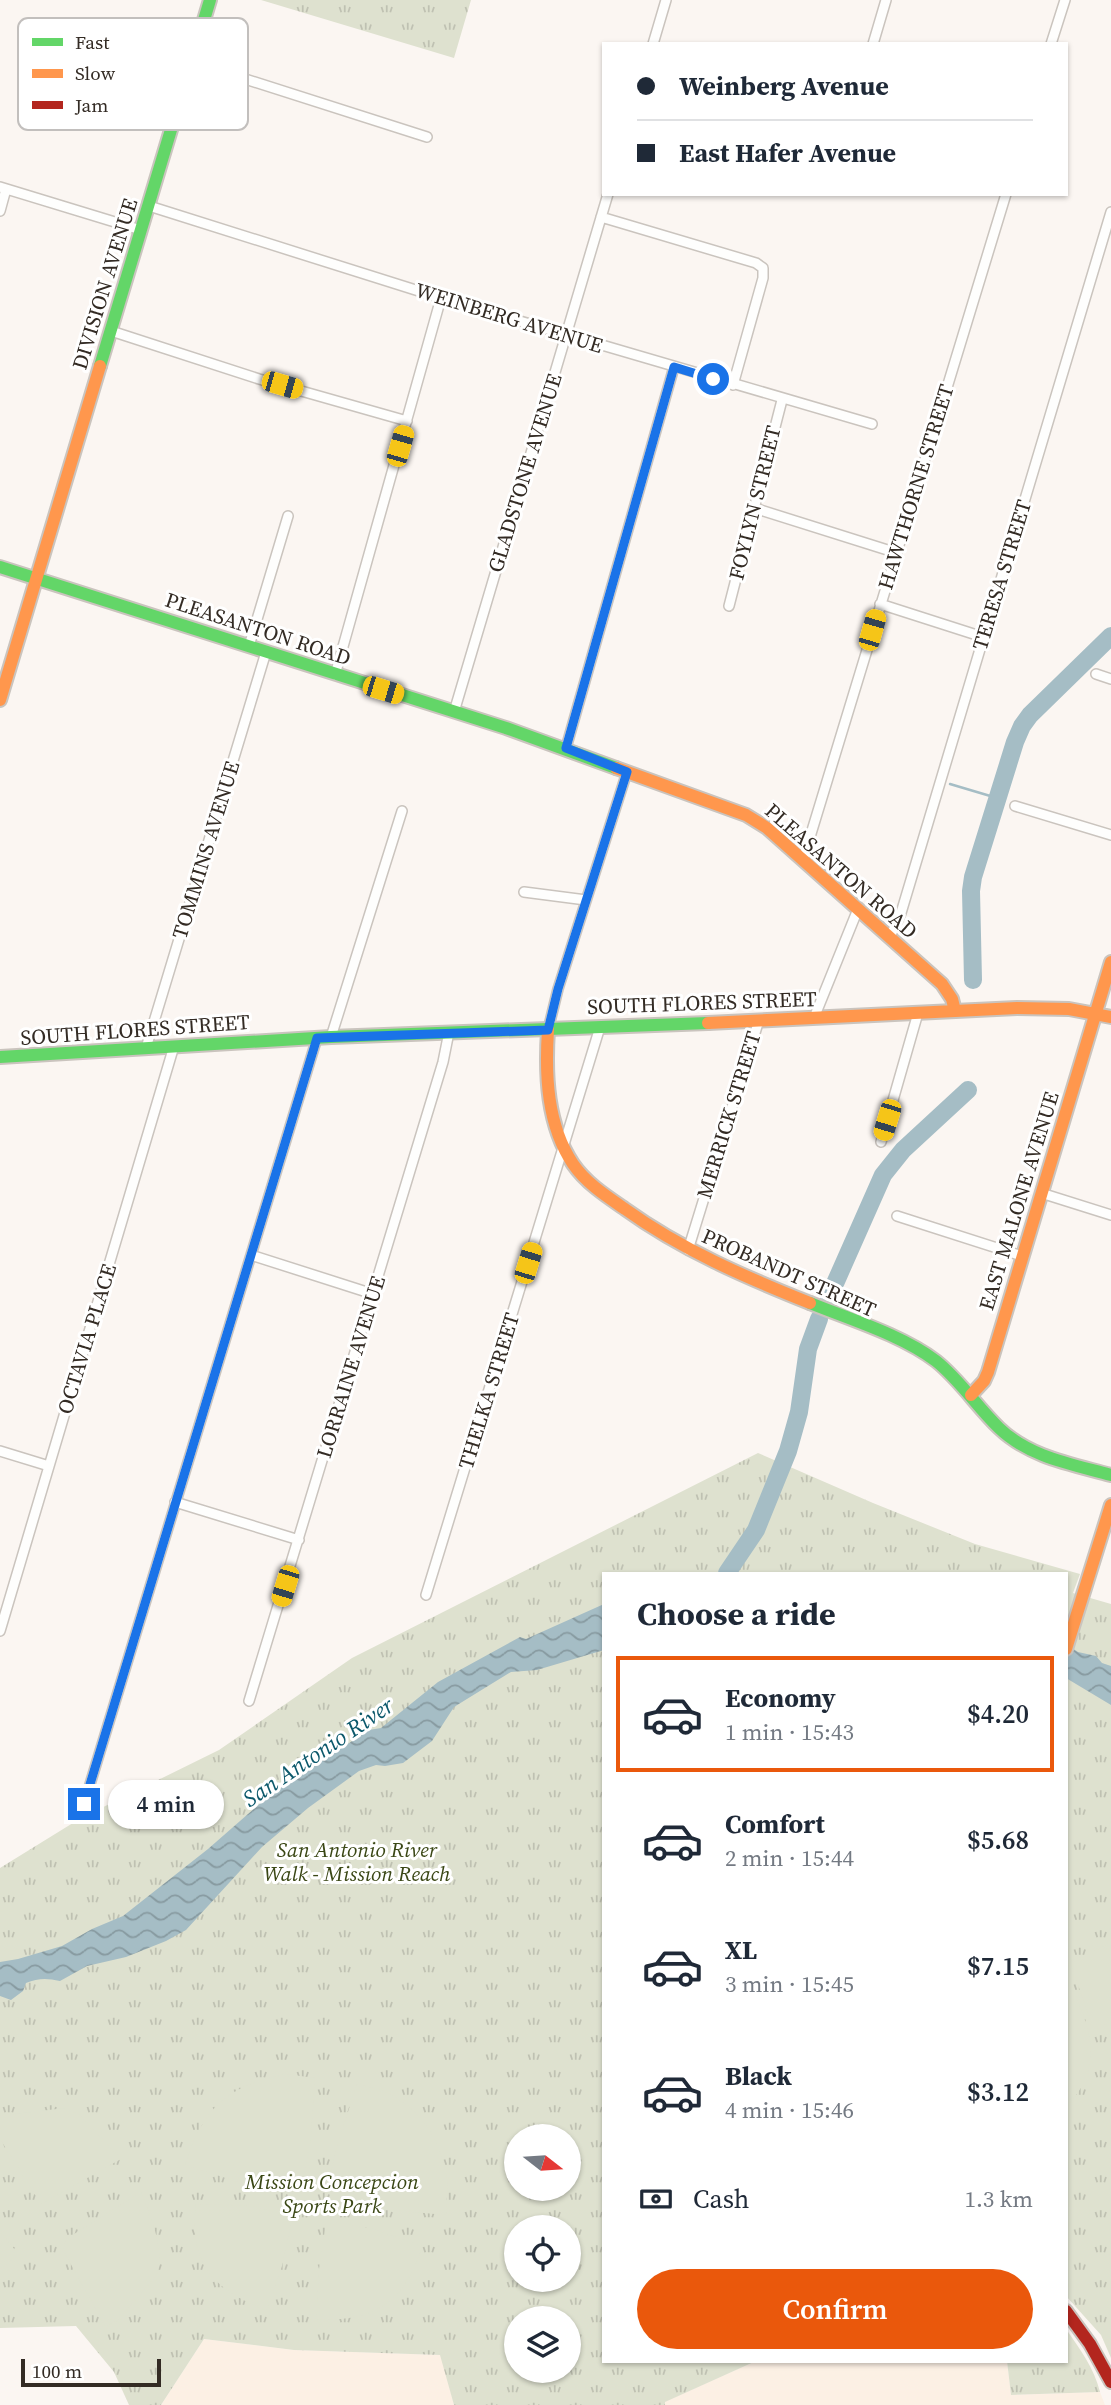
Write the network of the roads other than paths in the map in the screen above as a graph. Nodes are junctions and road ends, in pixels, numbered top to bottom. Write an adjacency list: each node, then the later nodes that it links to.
1 (210, 0): 5 (main road, DIVISION AVENUE)
2 (666, 0): 6 (street)
3 (886, 0): 7 (street)
4 (1065, 0): 8 (street)
5 (205, 18)
6 (654, 42)
7 (874, 42)
8 (1052, 42)
9 (248, 80): 11 (street)
10 (172, 130): 15 (main road, DIVISION AVENUE)
11 (427, 136)
12 (3, 188): 16 (street); 19 (street)
13 (607, 196): 18 (street, GLADSTONE AVENUE)
14 (1005, 196): 30 (street, HAWTHORNE STREET)
15 (149, 206): 19 (main road, DIVISION AVENUE); 20 (street, WEINBERG AVENUE)
16 (0, 211)
17 (1111, 212): 35 (street, TERESA STREET)
18 (601, 217): 22 (street, GLADSTONE AVENUE); 24 (street)
19 (142, 230): 21 (main road, DIVISION AVENUE)
20 (441, 298): 22 (street, WEINBERG AVENUE); 26 (street)
21 (111, 331): 26 (street); 32 (main road, DIVISION AVENUE)
22 (566, 335): 23 (street, WEINBERG AVENUE); 42 (street, GLADSTONE AVENUE)
23 (674, 367): 24 (street, WEINBERG AVENUE); 43 (street)
24 (733, 385): 25 (street, WEINBERG AVENUE)
25 (782, 400): 27 (street, WEINBERG AVENUE); 28 (street, FOYLYN STREET)
26 (407, 421): 39 (street)
27 (872, 424)
28 (754, 508): 30 (street); 34 (street, FOYLYN STREET)
29 (288, 516): 36 (street)
30 (897, 553): 33 (street, HAWTHORNE STREET)
31 (0, 567): 32 (main road, PLEASANTON ROAD)
32 (37, 579): 36 (main road, PLEASANTON ROAD); 41 (main road, DIVISION AVENUE)
33 (880, 604): 35 (street); 48 (street, HAWTHORNE STREET)
34 (729, 606)
35 (983, 637): 52 (street, TERESA STREET)
36 (249, 646): 37 (main road, PLEASANTON ROAD)
37 (266, 652): 39 (main road, PLEASANTON ROAD); 66 (street, TOMMINS AVENUE)
38 (1096, 674): 40 (street)
39 (335, 675): 42 (main road, PLEASANTON ROAD)
40 (1111, 679)
41 (0, 700)
42 (454, 712): 43 (main road, PLEASANTON ROAD)
43 (566, 748): 44 (main road, PLEASANTON ROAD)
44 (627, 772): 48 (main road, PLEASANTON ROAD); 50 (street)
45 (1015, 807): 47 (street)
46 (402, 811): 63 (street)
47 (1111, 835)
48 (803, 860): 51 (main road, PLEASANTON ROAD)
49 (524, 891): 50 (street)
50 (586, 900): 61 (street)
51 (858, 909): 52 (main road, PLEASANTON ROAD); 58 (street)
52 (890, 937): 54 (main road, PLEASANTON ROAD)
53 (1111, 962): 56 (main road, EAST MALONE AVENUE)
54 (955, 1011): 55 (main road, SOUTH FLORES STREET); 56 (main road, SOUTH FLORES STREET)
55 (918, 1013): 58 (main road, SOUTH FLORES STREET); 68 (street)
56 (1095, 1014): 57 (main road, SOUTH FLORES STREET); 70 (main road, EAST MALONE AVENUE)
57 (1111, 1017)
58 (814, 1018): 59 (main road, SOUTH FLORES STREET)
59 (759, 1020): 60 (main road, SOUTH FLORES STREET); 73 (street, MERRICK STREET)
60 (600, 1027): 61 (main road, SOUTH FLORES STREET); 69 (street, THELKA STREET)
61 (548, 1030): 62 (main road, SOUTH FLORES STREET); 69 (main road, PROBANDT STREET)
62 (449, 1032): 63 (main road, SOUTH FLORES STREET); 76 (street, LORRAINE AVENUE)
63 (331, 1037): 64 (main road, SOUTH FLORES STREET)
64 (317, 1038): 65 (main road, SOUTH FLORES STREET); 74 (street)
65 (174, 1046): 66 (main road, SOUTH FLORES STREET); 79 (street, OCTAVIA PLACE)
66 (146, 1048): 67 (main road, SOUTH FLORES STREET)
67 (0, 1057)
68 (881, 1142)
69 (564, 1147): 73 (main road, PROBANDT STREET); 84 (street, THELKA STREET)
70 (1041, 1193): 71 (street); 75 (main road, EAST MALONE AVENUE)
71 (1111, 1215)
72 (897, 1216): 75 (street)
73 (688, 1250): 77 (main road, PROBANDT STREET)
74 (251, 1255): 76 (street); 81 (street)
75 (1023, 1256): 77 (main road, EAST MALONE AVENUE)
76 (373, 1294): 83 (street, LORRAINE AVENUE)
77 (971, 1395): 80 (main road, PROBANDT STREET)
78 (0, 1451): 79 (street)
79 (49, 1466): 85 (street, OCTAVIA PLACE)
80 (1111, 1475)
81 (175, 1502): 83 (street); 88 (street)
82 (1111, 1505): 86 (main road)
83 (299, 1540): 87 (street, LORRAINE AVENUE)
84 (426, 1595)
85 (0, 1631)
86 (1068, 1643)
87 (249, 1701)
88 (84, 1804)
89 (1068, 2314): 90 (main road)
90 (1111, 2382)

